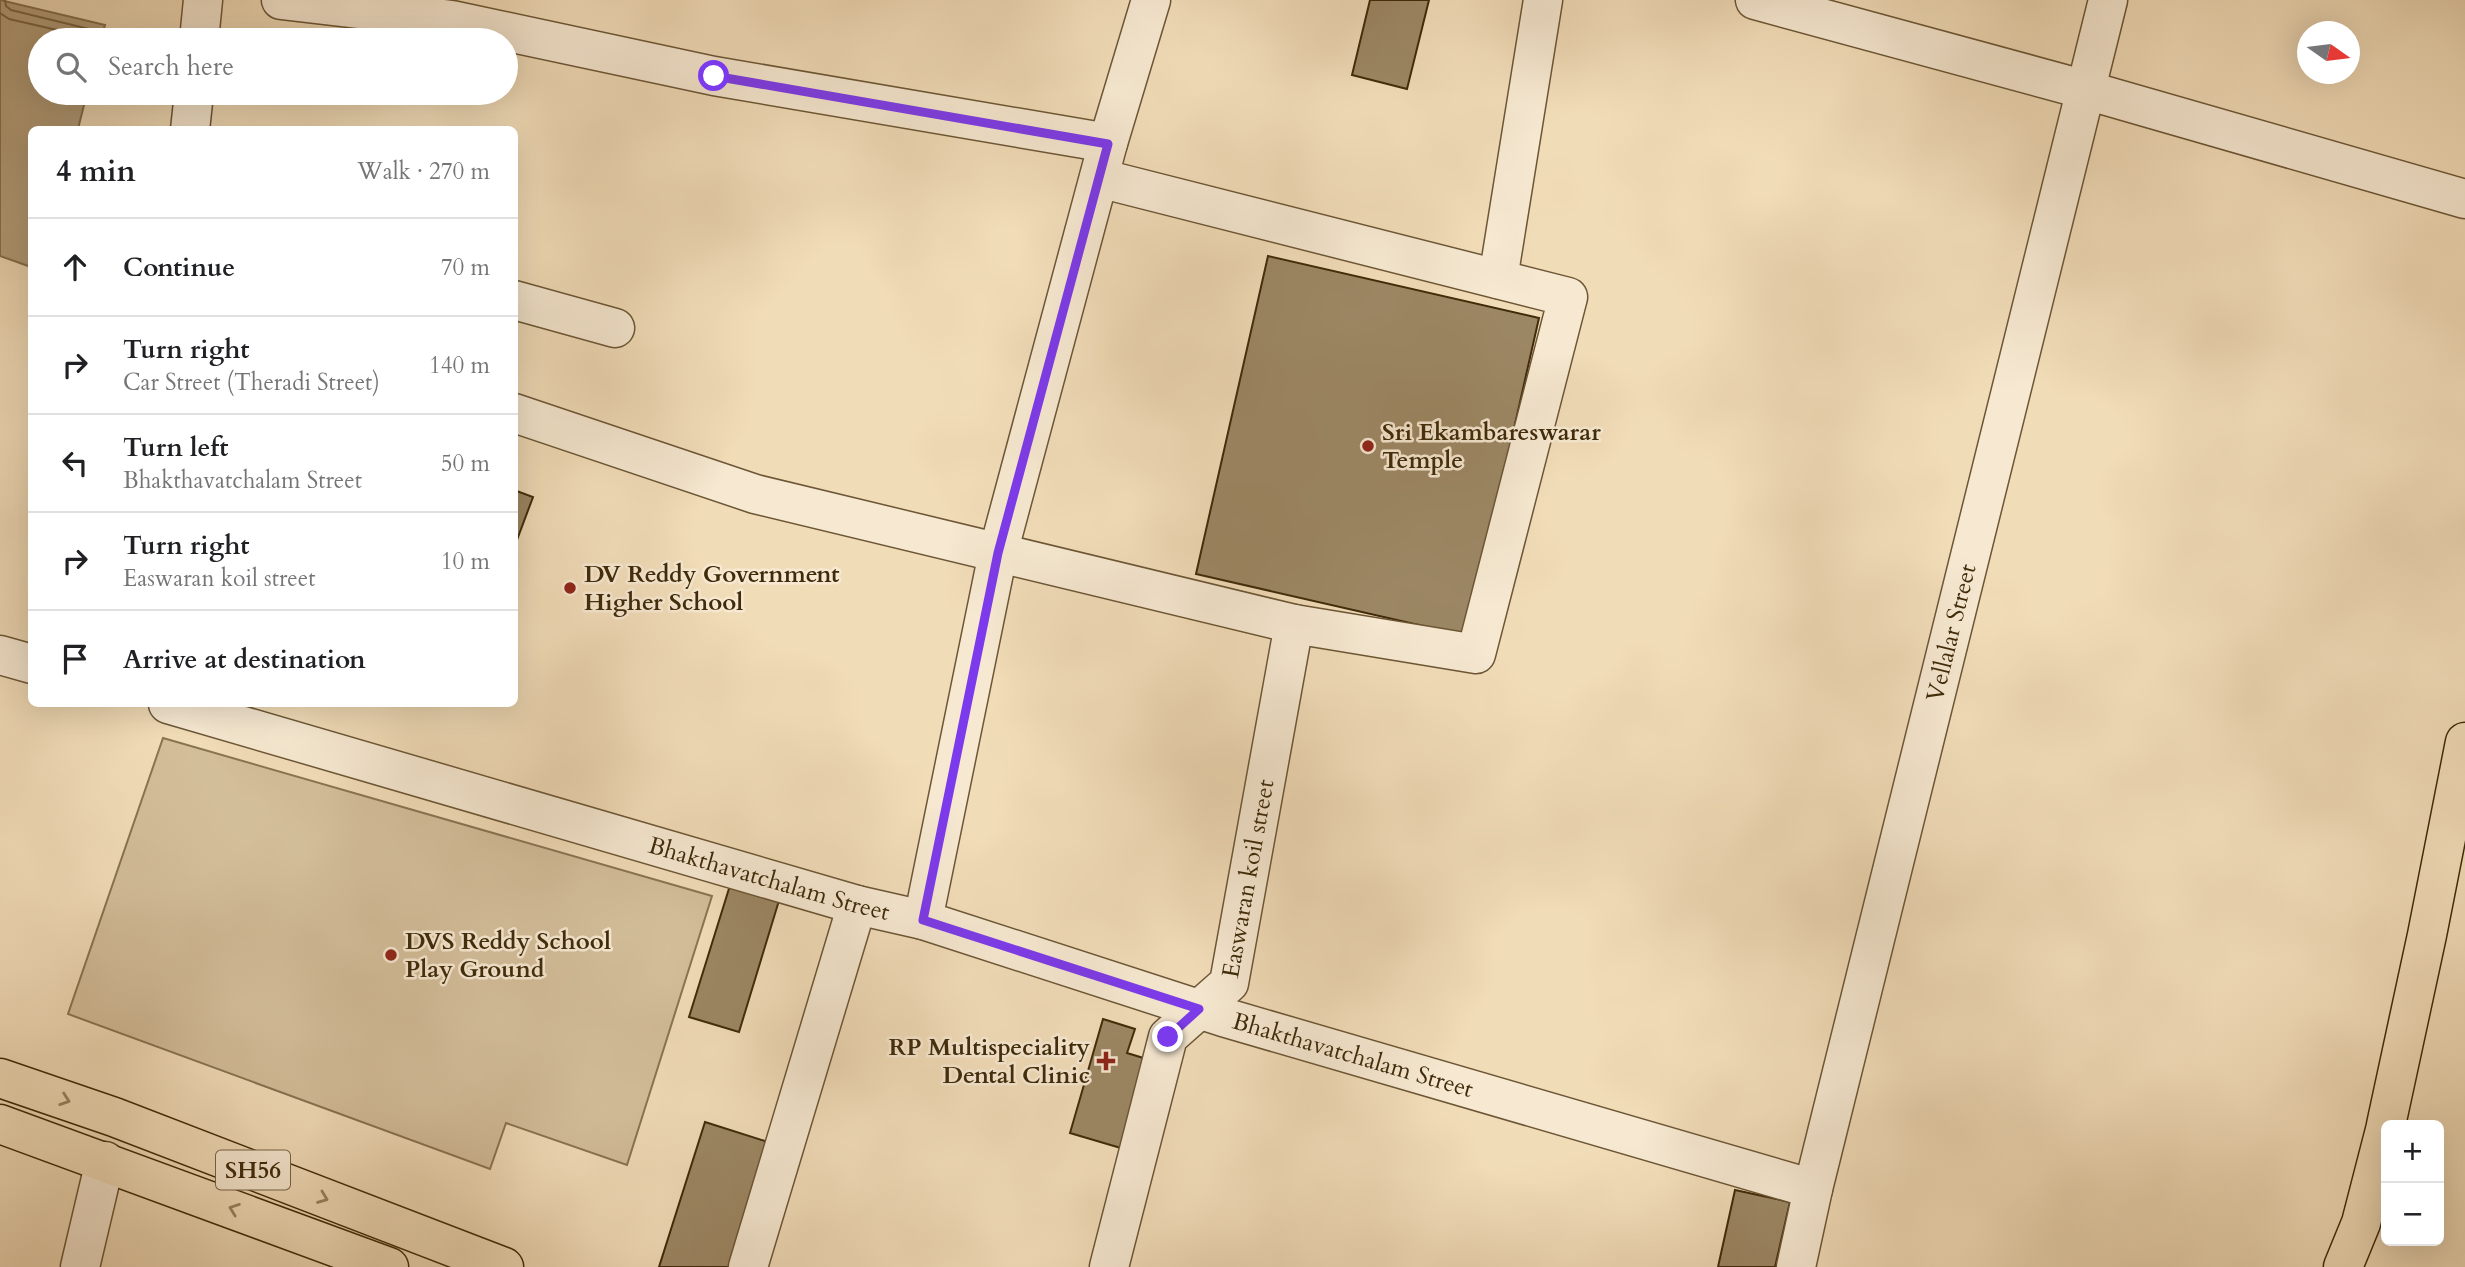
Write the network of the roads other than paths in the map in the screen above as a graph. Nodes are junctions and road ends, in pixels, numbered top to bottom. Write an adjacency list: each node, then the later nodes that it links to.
1 (203, 0): 8 (street)
2 (281, 0): 7 (street)
3 (1151, 0): 12 (street)
4 (1543, 0): 14 (street)
5 (1755, 0): 9 (street)
6 (2108, 0): 9 (street, Vellalar Street)
7 (455, 10): 12 (street)
8 (200, 28)
9 (2086, 90): 13 (street); 32 (street, Vellalar Street)
10 (193, 105): 11 (street)
11 (190, 126)
12 (1103, 161): 14 (street); 18 (street)
13 (2465, 199)
14 (1498, 279): 19 (street)
15 (518, 301): 16 (street)
16 (615, 328)
17 (518, 414): 18 (street)
18 (998, 553): 19 (street); 25 (street)
19 (1294, 624): 26 (street, Easwaran koil street)
20 (0, 654): 21 (street)
21 (28, 663)
22 (178, 707): 24 (street, Bhakthavatchalam Street)
23 (2465, 742): 28 (main road)
24 (857, 905): 25 (street, Bhakthavatchalam Street); 36 (street)
25 (923, 920): 26 (street, Bhakthavatchalam Street)
26 (1199, 1009): 32 (street, Bhakthavatchalam Street); 37 (street, Easwaran koil street)
27 (0, 1078): 35 (main road, SH56, one-way to 35)
28 (2387, 1120)
29 (0, 1124): 31 (main road, SH56)
30 (2381, 1145): 39 (main road)
31 (105, 1161): 33 (street); 34 (main road, SH56, one-way to 31)
32 (1813, 1189): 38 (street, Vellalar Street)
33 (80, 1267)
34 (390, 1267)
35 (504, 1267)
36 (748, 1267)
37 (1109, 1267)
38 (1796, 1267)
39 (2343, 1267)

